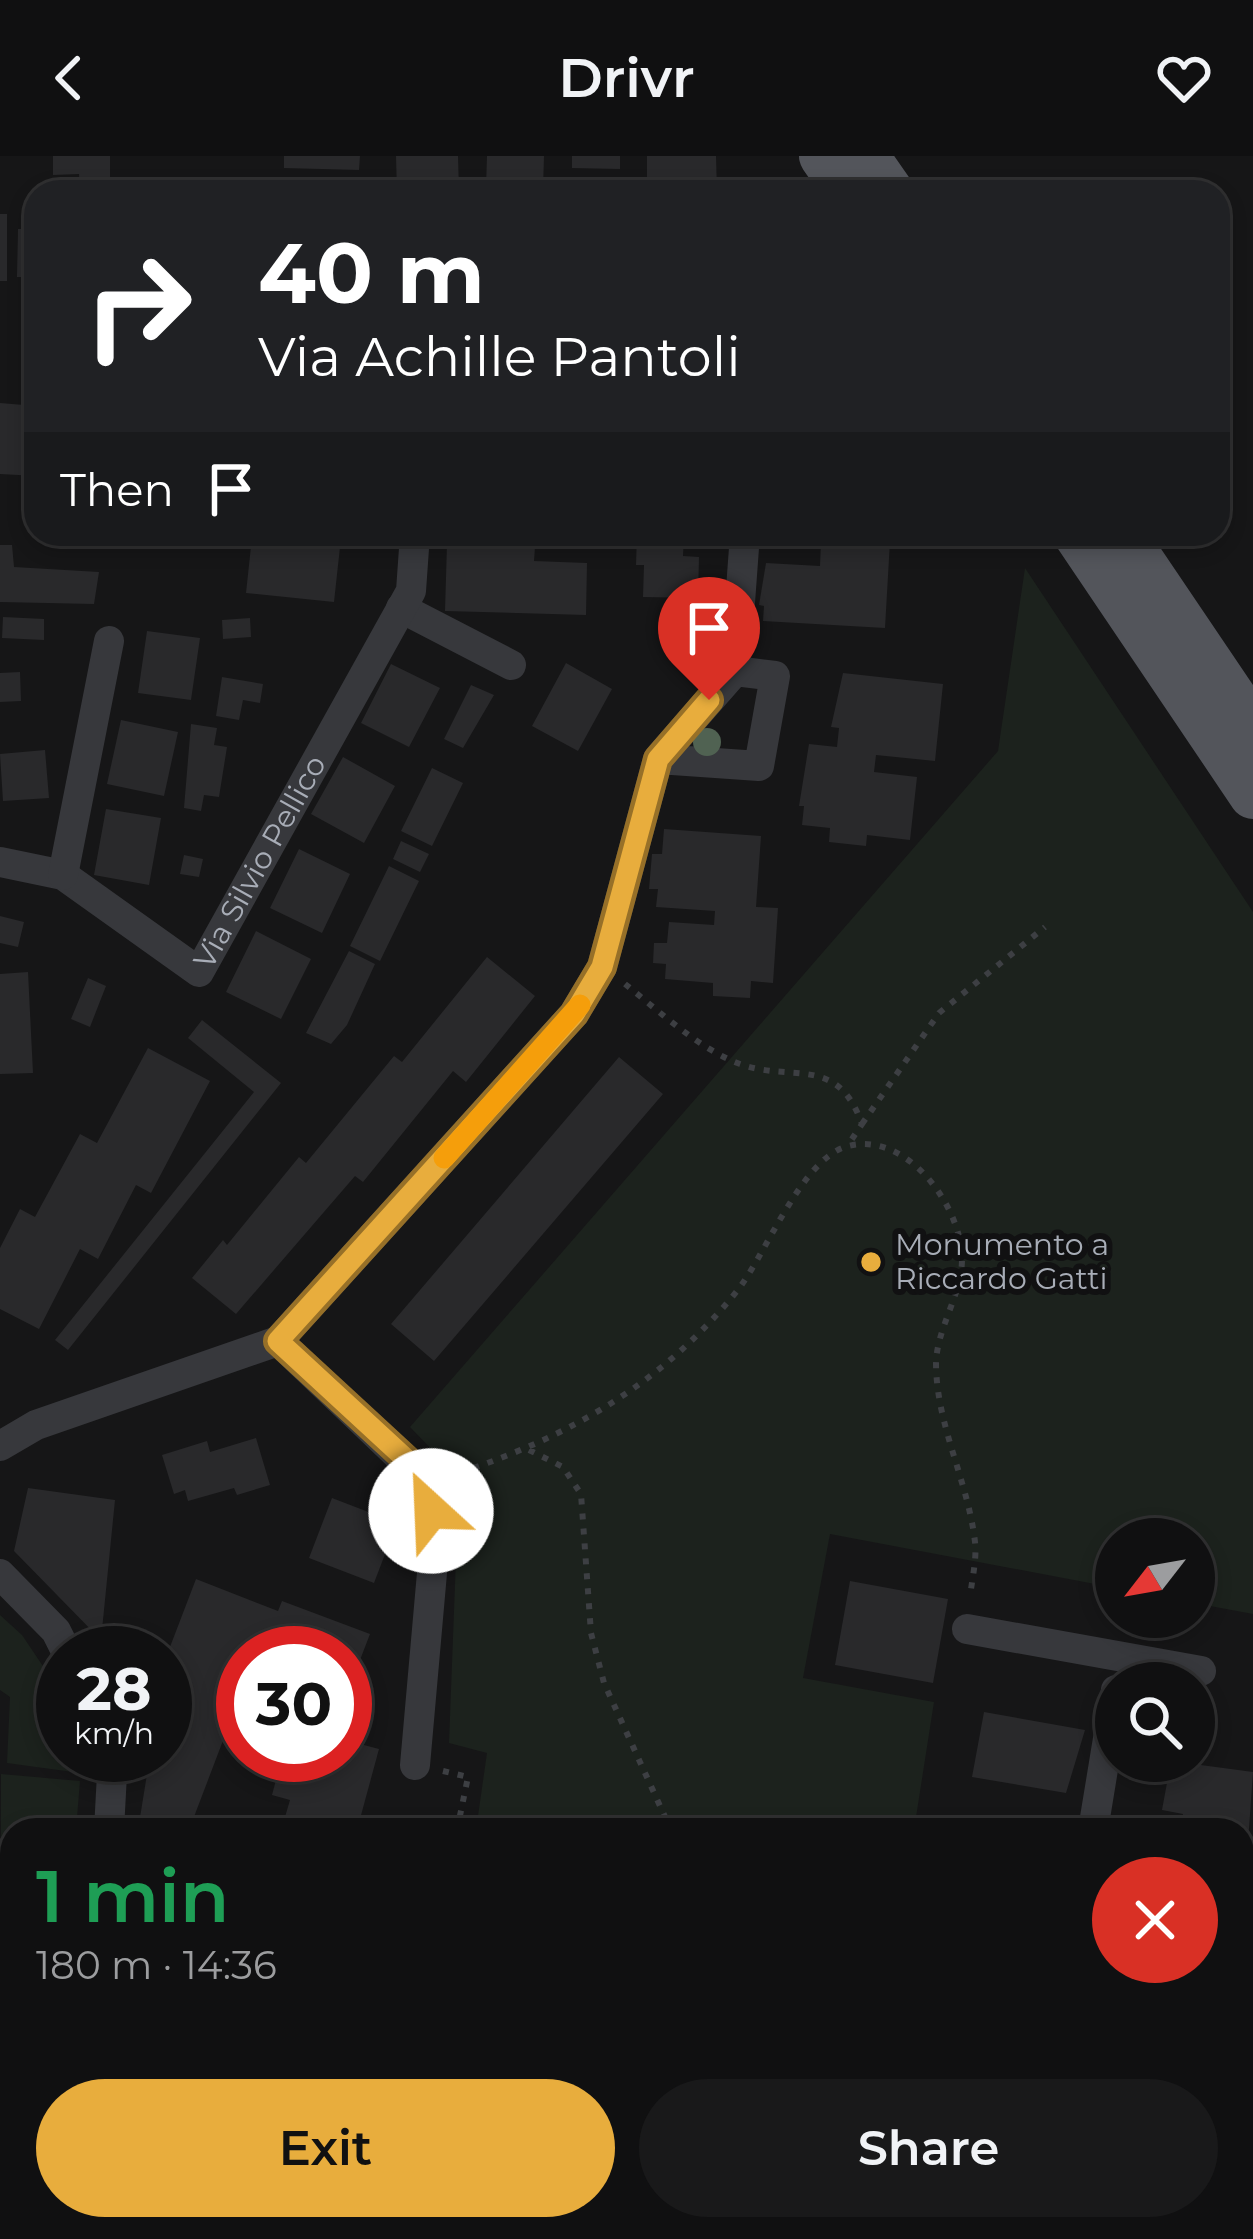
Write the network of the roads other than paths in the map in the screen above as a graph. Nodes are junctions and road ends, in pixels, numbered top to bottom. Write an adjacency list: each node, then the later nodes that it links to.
1 (414, 546): 5 (street, Via Silvio Pellico)
2 (744, 546): 9 (street)
3 (1088, 546): 6 (main road)
4 (1127, 546): 6 (main road)
5 (401, 608): 8 (street); 14 (street, Via Silvio Pellico)
6 (1168, 635): 10 (main road); 12 (main road)
7 (109, 641): 14 (street)
8 (511, 665)
9 (735, 671): 11 (street); 11 (street)
10 (1253, 728)
11 (658, 759): 15 (street)
12 (1253, 795)
13 (0, 862): 14 (street, Via Silvio Pellico)
14 (63, 875)
15 (278, 1341): 16 (street); 21 (street)
16 (0, 1446)
17 (0, 1574): 18 (street)
18 (51, 1626)
19 (968, 1628): 20 (street)
20 (1095, 1669)
21 (416, 1766)
22 (111, 1782): 24 (street)
23 (1101, 1782): 25 (street)
24 (109, 1818)
25 (1095, 1818)

